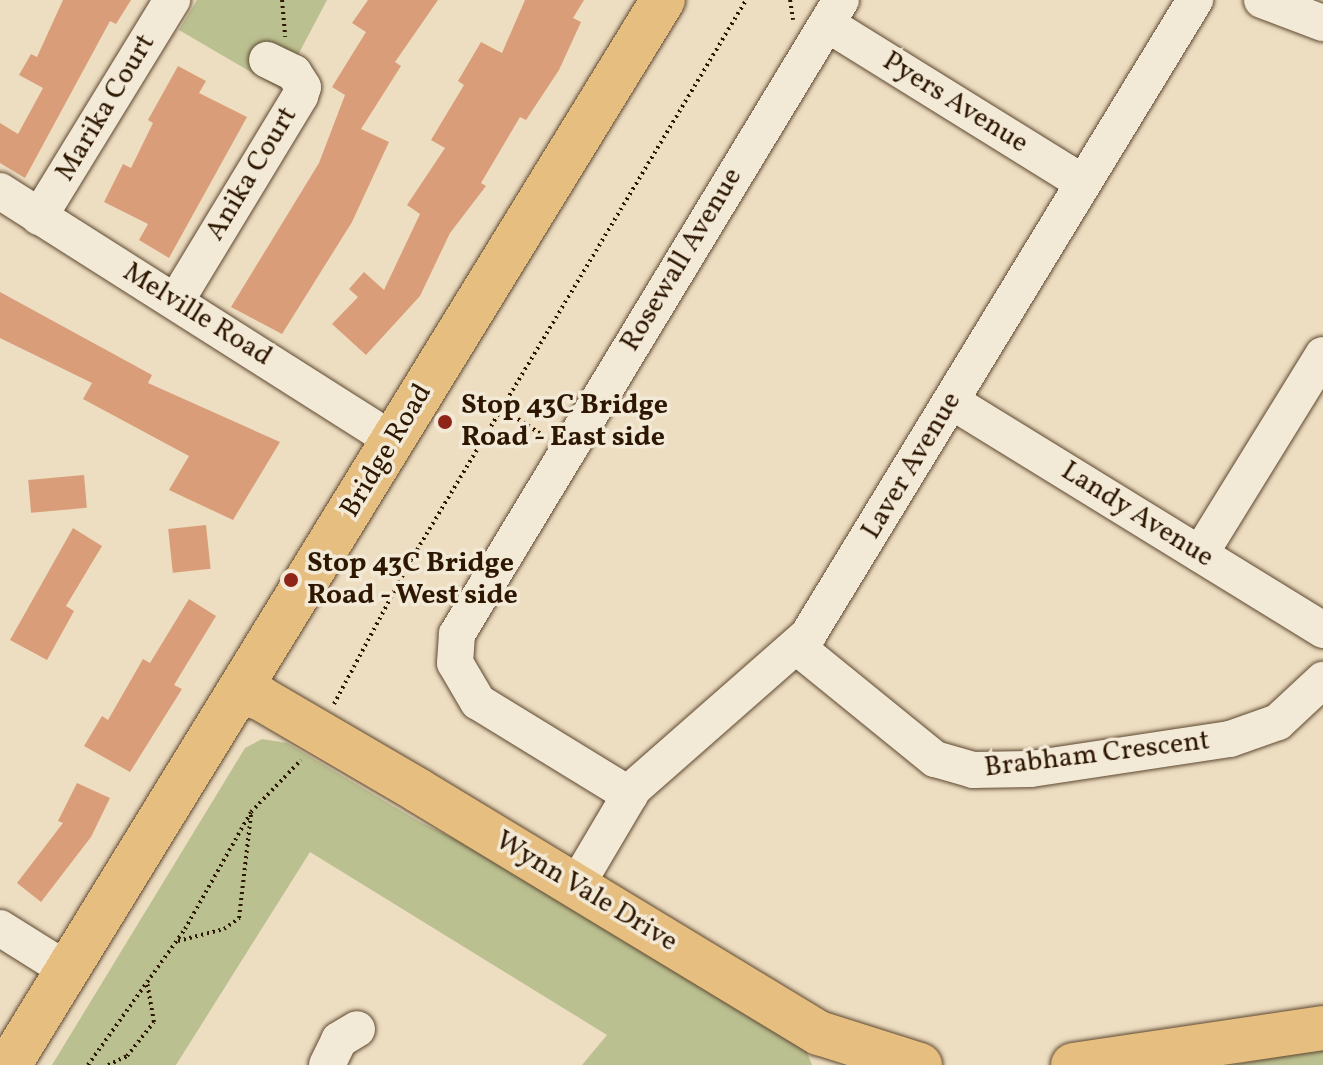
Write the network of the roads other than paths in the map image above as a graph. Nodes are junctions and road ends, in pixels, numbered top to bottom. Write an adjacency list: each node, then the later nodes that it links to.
1 (172, 0): 11 (street, Marika Court)
2 (663, 0): 15 (main road, Bridge Road)
3 (687, 0): 15 (main road, Bridge Road)
4 (1195, 0): 9 (street, Laver Avenue)
5 (1262, 0): 7 (street)
6 (834, 12): 9 (street, Pyers Avenue); 21 (street, Rosewall Avenue)
7 (1323, 23)
8 (267, 60): 12 (street, Anika Court)
9 (1083, 183): 14 (street, Laver Avenue)
10 (0, 191): 11 (street, Melville Road)
11 (39, 217): 12 (street, Melville Road)
12 (176, 301): 15 (street, Melville Road)
13 (1323, 355): 16 (street)
14 (951, 401): 16 (street, Landy Avenue); 18 (street, Laver Avenue)
15 (404, 444): 20 (main road, Bridge Road)
16 (1200, 554): 17 (street, Landy Avenue)
17 (1323, 630)
18 (797, 647): 19 (street, Brabham Crescent); 21 (street, Laver Avenue)
19 (1323, 680)
20 (250, 696): 22 (main road, Wynn Vale Drive); 24 (main road, Bridge Road)
21 (630, 795): 22 (street, Laver Avenue)
22 (576, 886): 27 (main road, Wynn Vale Drive)
23 (0, 928): 24 (street)
24 (78, 974): 29 (main road, Bridge Road); 30 (main road, Bridge Road)
25 (1323, 1028): 28 (main road)
26 (357, 1029): 31 (street)
27 (836, 1054): 32 (main road, Wynn Vale Drive)
28 (1083, 1064)
29 (9, 1065)
30 (36, 1065)
31 (327, 1065)
32 (920, 1065)

